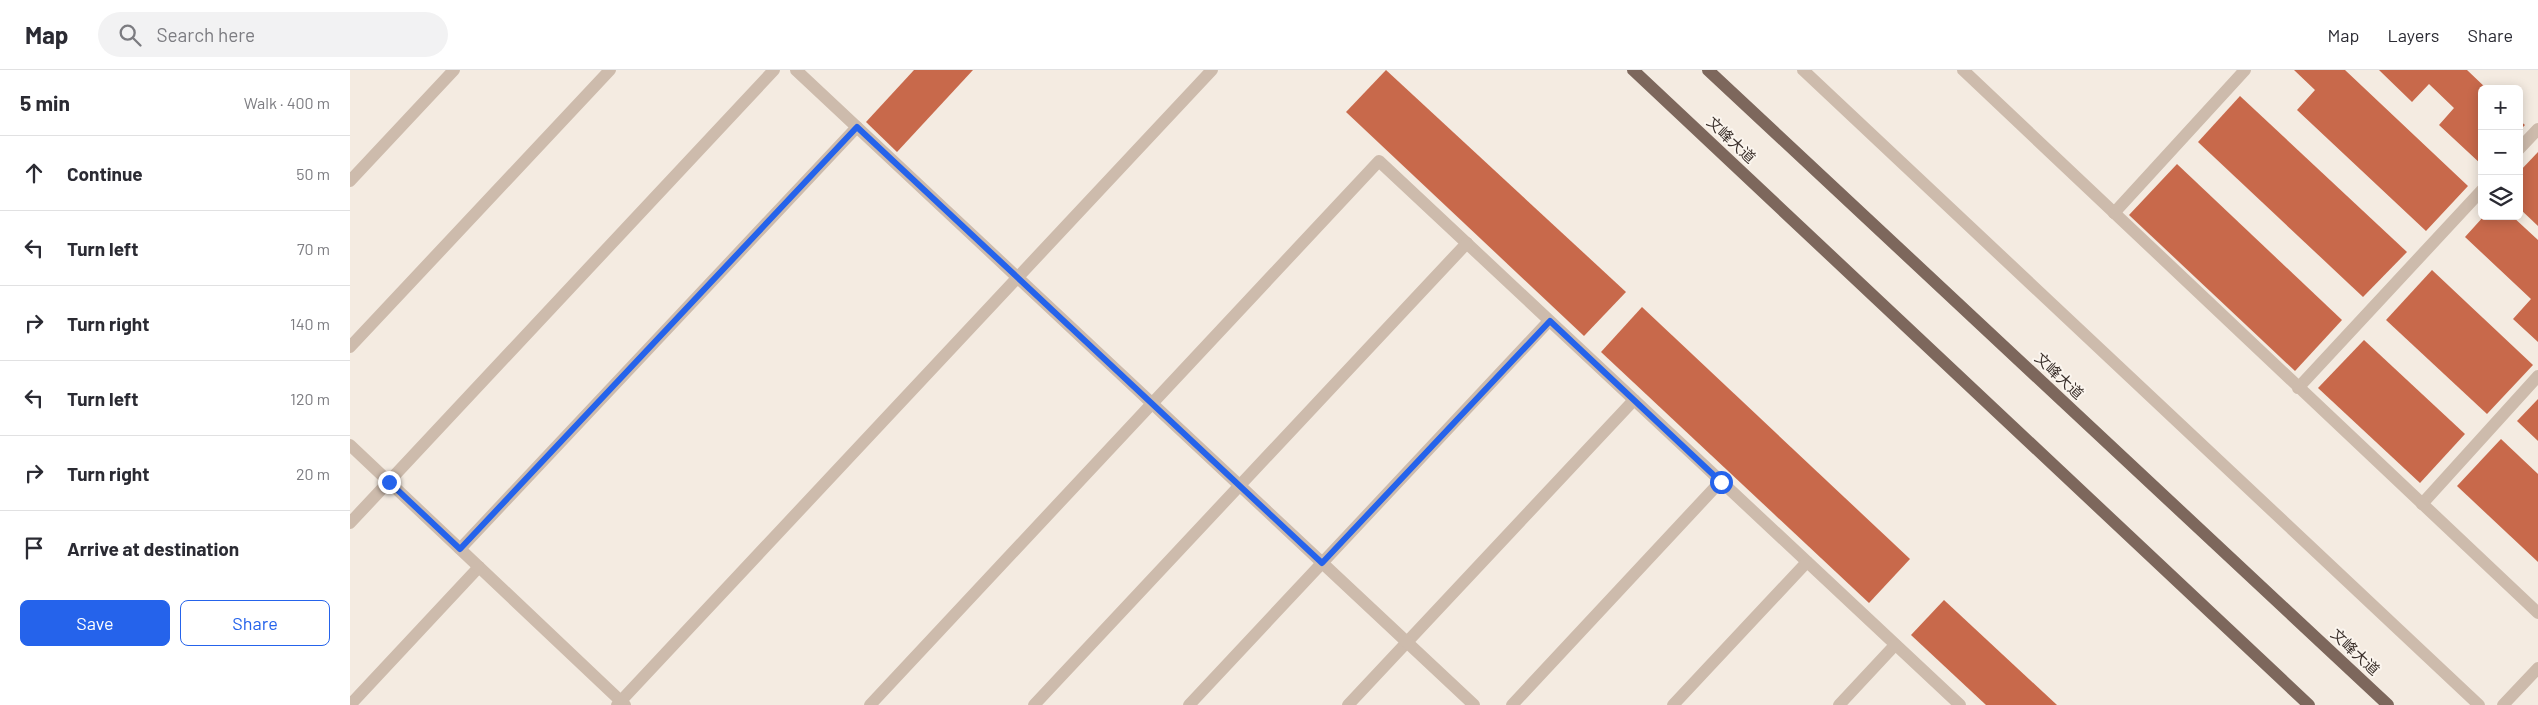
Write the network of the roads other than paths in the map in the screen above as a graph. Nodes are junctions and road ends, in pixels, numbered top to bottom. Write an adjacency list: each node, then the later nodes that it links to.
1 (454, 70): 14 (street)
2 (610, 70): 20 (street)
3 (774, 70): 26 (street)
4 (796, 70): 11 (street)
5 (1212, 70): 18 (street)
6 (1633, 70): 50 (main road, 文峰大道)
7 (1708, 70): 51 (main road, 文峰大道)
8 (1803, 70): 52 (street)
9 (1963, 70): 16 (street)
10 (2244, 70): 16 (street)
11 (857, 127): 18 (street); 31 (street)
12 (2538, 129): 13 (street)
13 (2523, 145)
14 (350, 181)
15 (2478, 194): 22 (street)
16 (2114, 213): 22 (street)
17 (1467, 243): 19 (street); 24 (street); 28 (street)
18 (1018, 278): 24 (street); 39 (street)
19 (1550, 321): 23 (street); 33 (street)
20 (350, 347)
21 (2538, 376): 29 (street)
22 (2298, 388): 29 (street)
23 (1634, 400): 27 (street); 36 (street)
24 (1152, 404): 28 (street); 41 (street)
25 (350, 445): 26 (street)
26 (389, 482): 30 (street); 31 (street)
27 (1721, 482): 32 (street); 46 (street)
28 (1239, 486): 33 (street); 42 (street)
29 (2422, 504): 35 (street)
30 (350, 523)
31 (460, 549): 34 (street)
32 (1807, 562): 37 (street); 47 (street)
33 (1322, 563): 36 (street); 43 (street)
34 (479, 567): 39 (street); 40 (street)
35 (2538, 612)
36 (1407, 642): 44 (street); 45 (street)
37 (1895, 645): 48 (street); 49 (street)
38 (2538, 668): 53 (street)
39 (621, 704)
40 (350, 705)
41 (870, 705)
42 (1034, 705)
43 (1189, 705)
44 (1348, 705)
45 (1474, 705)
46 (1512, 705)
47 (1673, 705)
48 (1839, 705)
49 (1960, 705)
50 (2309, 705)
51 (2388, 705)
52 (2479, 705)
53 (2503, 705)

